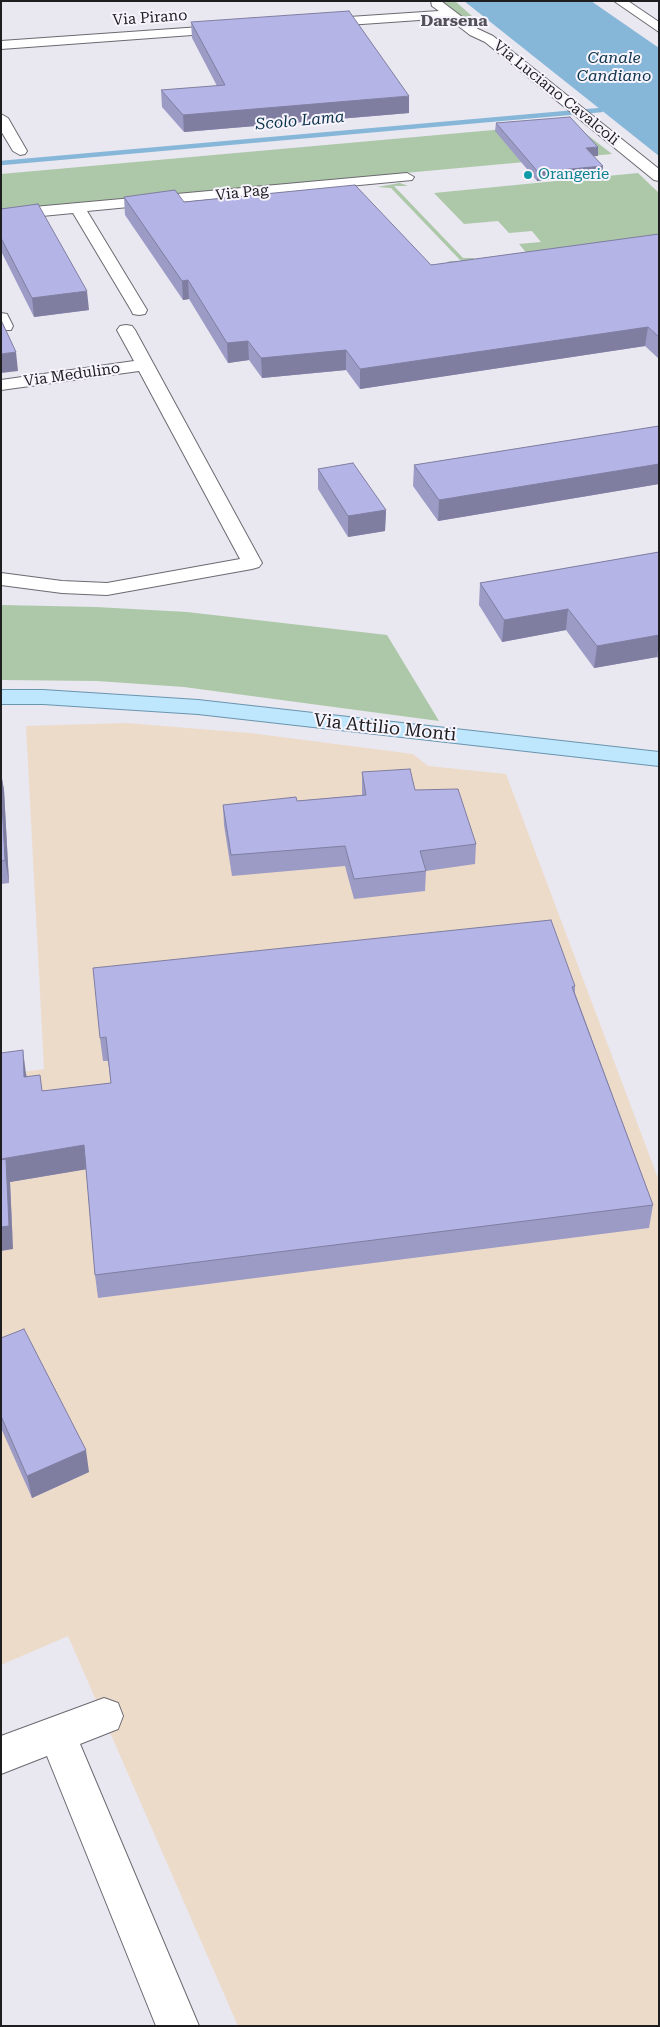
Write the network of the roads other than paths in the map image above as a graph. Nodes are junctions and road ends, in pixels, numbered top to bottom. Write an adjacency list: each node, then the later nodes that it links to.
1 (434, 1): 3 (street, Via Luciano Cavalcoli)
2 (620, 1): 6 (street)
3 (450, 14): 4 (street); 11 (street, Via Luciano Cavalcoli)
4 (310, 24)
5 (240, 28): 7 (street, Via Pirano)
6 (659, 28)
7 (1, 45)
8 (3, 124): 9 (street)
9 (20, 151)
10 (407, 177): 12 (street, Via Pag)
11 (659, 177)
12 (78, 209): 13 (street, Via Pag); 14 (street)
13 (1, 215)
14 (139, 310)
15 (126, 330): 16 (street)
16 (144, 365): 17 (street, Via Medulino); 18 (street)
17 (1, 385)
18 (1, 579)
19 (1, 697): 20 (main road, Via Attilio Monti)
20 (110, 701): 21 (main road, Via Attilio Monti); 22 (main road, Via Attilio Monti)
21 (1, 710)
22 (659, 759)
23 (104, 1716): 24 (street)
24 (56, 1734): 25 (street); 26 (street)
25 (1, 1756)
26 (178, 2026)

